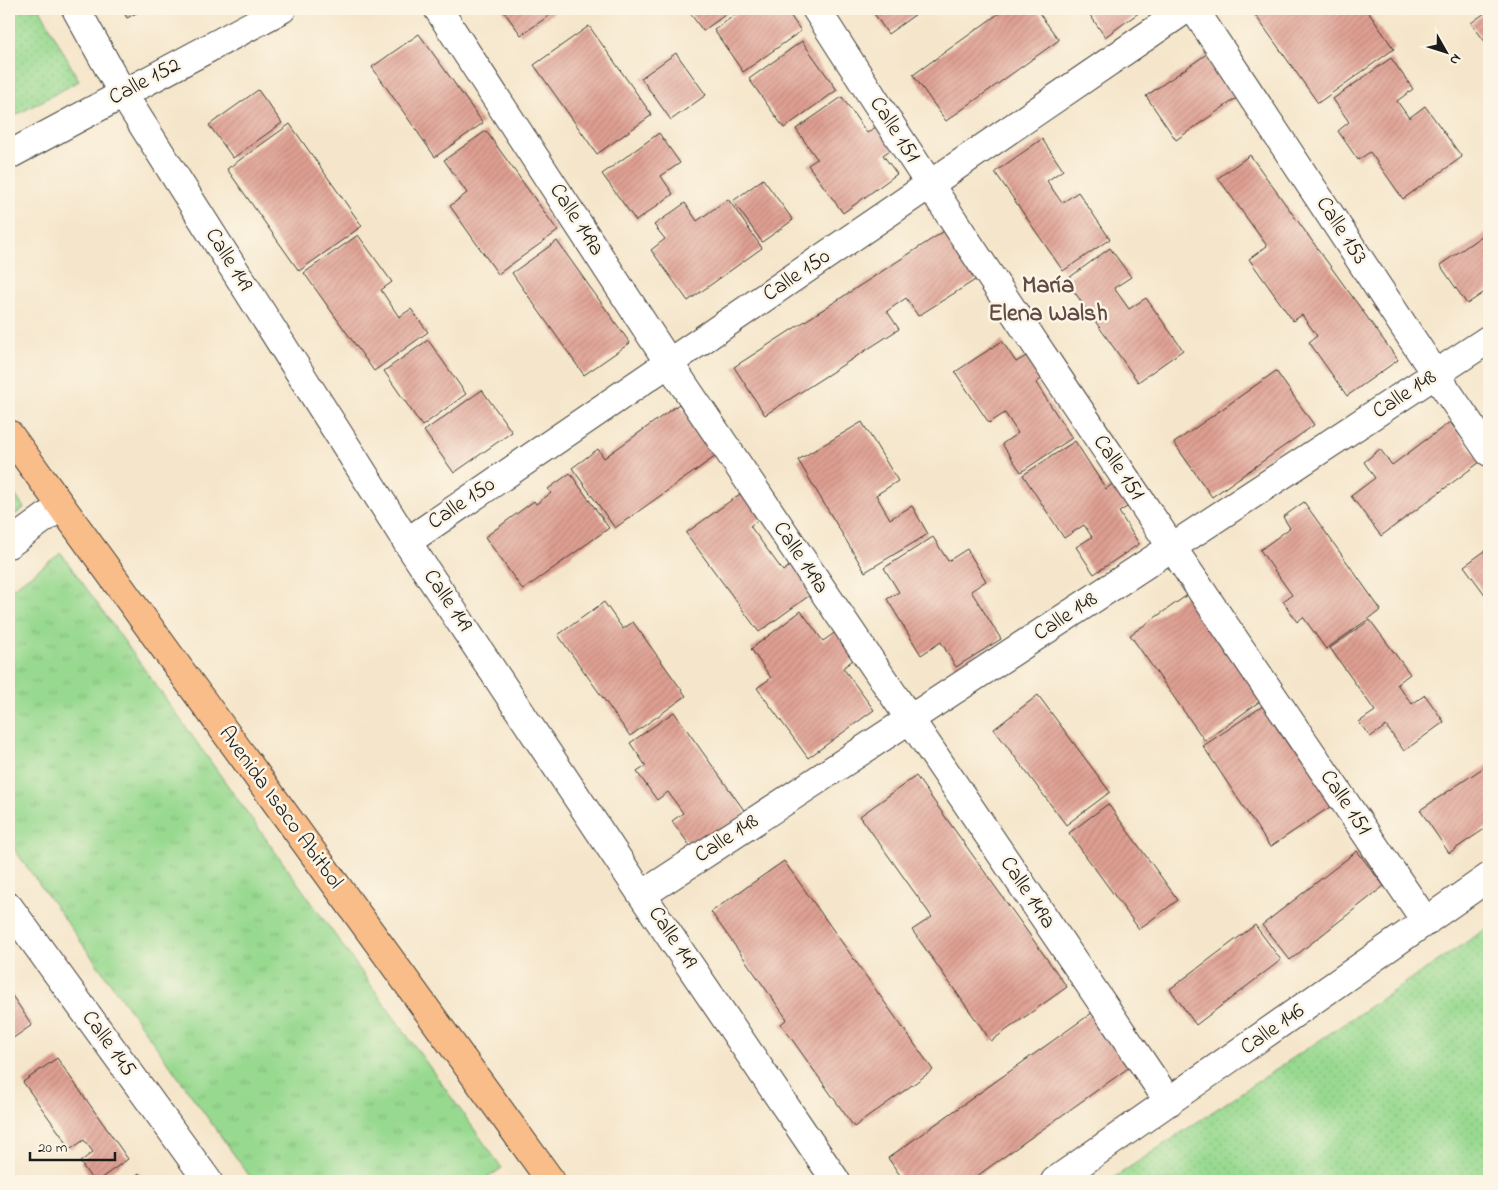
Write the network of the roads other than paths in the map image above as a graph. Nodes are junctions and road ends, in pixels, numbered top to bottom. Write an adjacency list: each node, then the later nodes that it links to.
1 (76, 9): 7 (street, Calle 149)
2 (282, 9): 7 (street, Calle 152)
3 (438, 9): 11 (street, Calle 149a)
4 (816, 9): 9 (street, Calle 151)
5 (1186, 9): 9 (street, Calle 150)
6 (1194, 9): 12 (street, Calle 153)
7 (123, 94): 8 (street, Calle 152); 16 (street, Calle 149)
8 (9, 155)
9 (929, 185): 11 (street, Calle 150); 18 (street, Calle 151)
10 (1489, 340): 12 (street, Calle 148)
11 (669, 363): 16 (street, Calle 150); 19 (street, Calle 149a)
12 (1436, 375): 14 (street, Calle 153); 18 (street, Calle 148)
13 (9, 434): 15 (main road, Avenida Isaco Abitbol)
14 (1489, 452)
15 (60, 506): 17 (street); 26 (main road, Avenida Isaco Abitbol)
16 (407, 542): 21 (street, Calle 149)
17 (9, 544)
18 (1172, 548): 19 (street, Calle 148); 23 (street, Calle 151)
19 (910, 720): 21 (street, Calle 148); 24 (street, Calle 149a)
20 (1489, 877): 23 (street, Calle 146)
21 (642, 895): 27 (street, Calle 149)
22 (9, 907): 25 (street, Calle 145)
23 (1426, 922): 24 (street, Calle 146)
24 (1169, 1102): 28 (street, Calle 146)
25 (208, 1181)
26 (550, 1181)
27 (836, 1181)
28 (1055, 1181)

